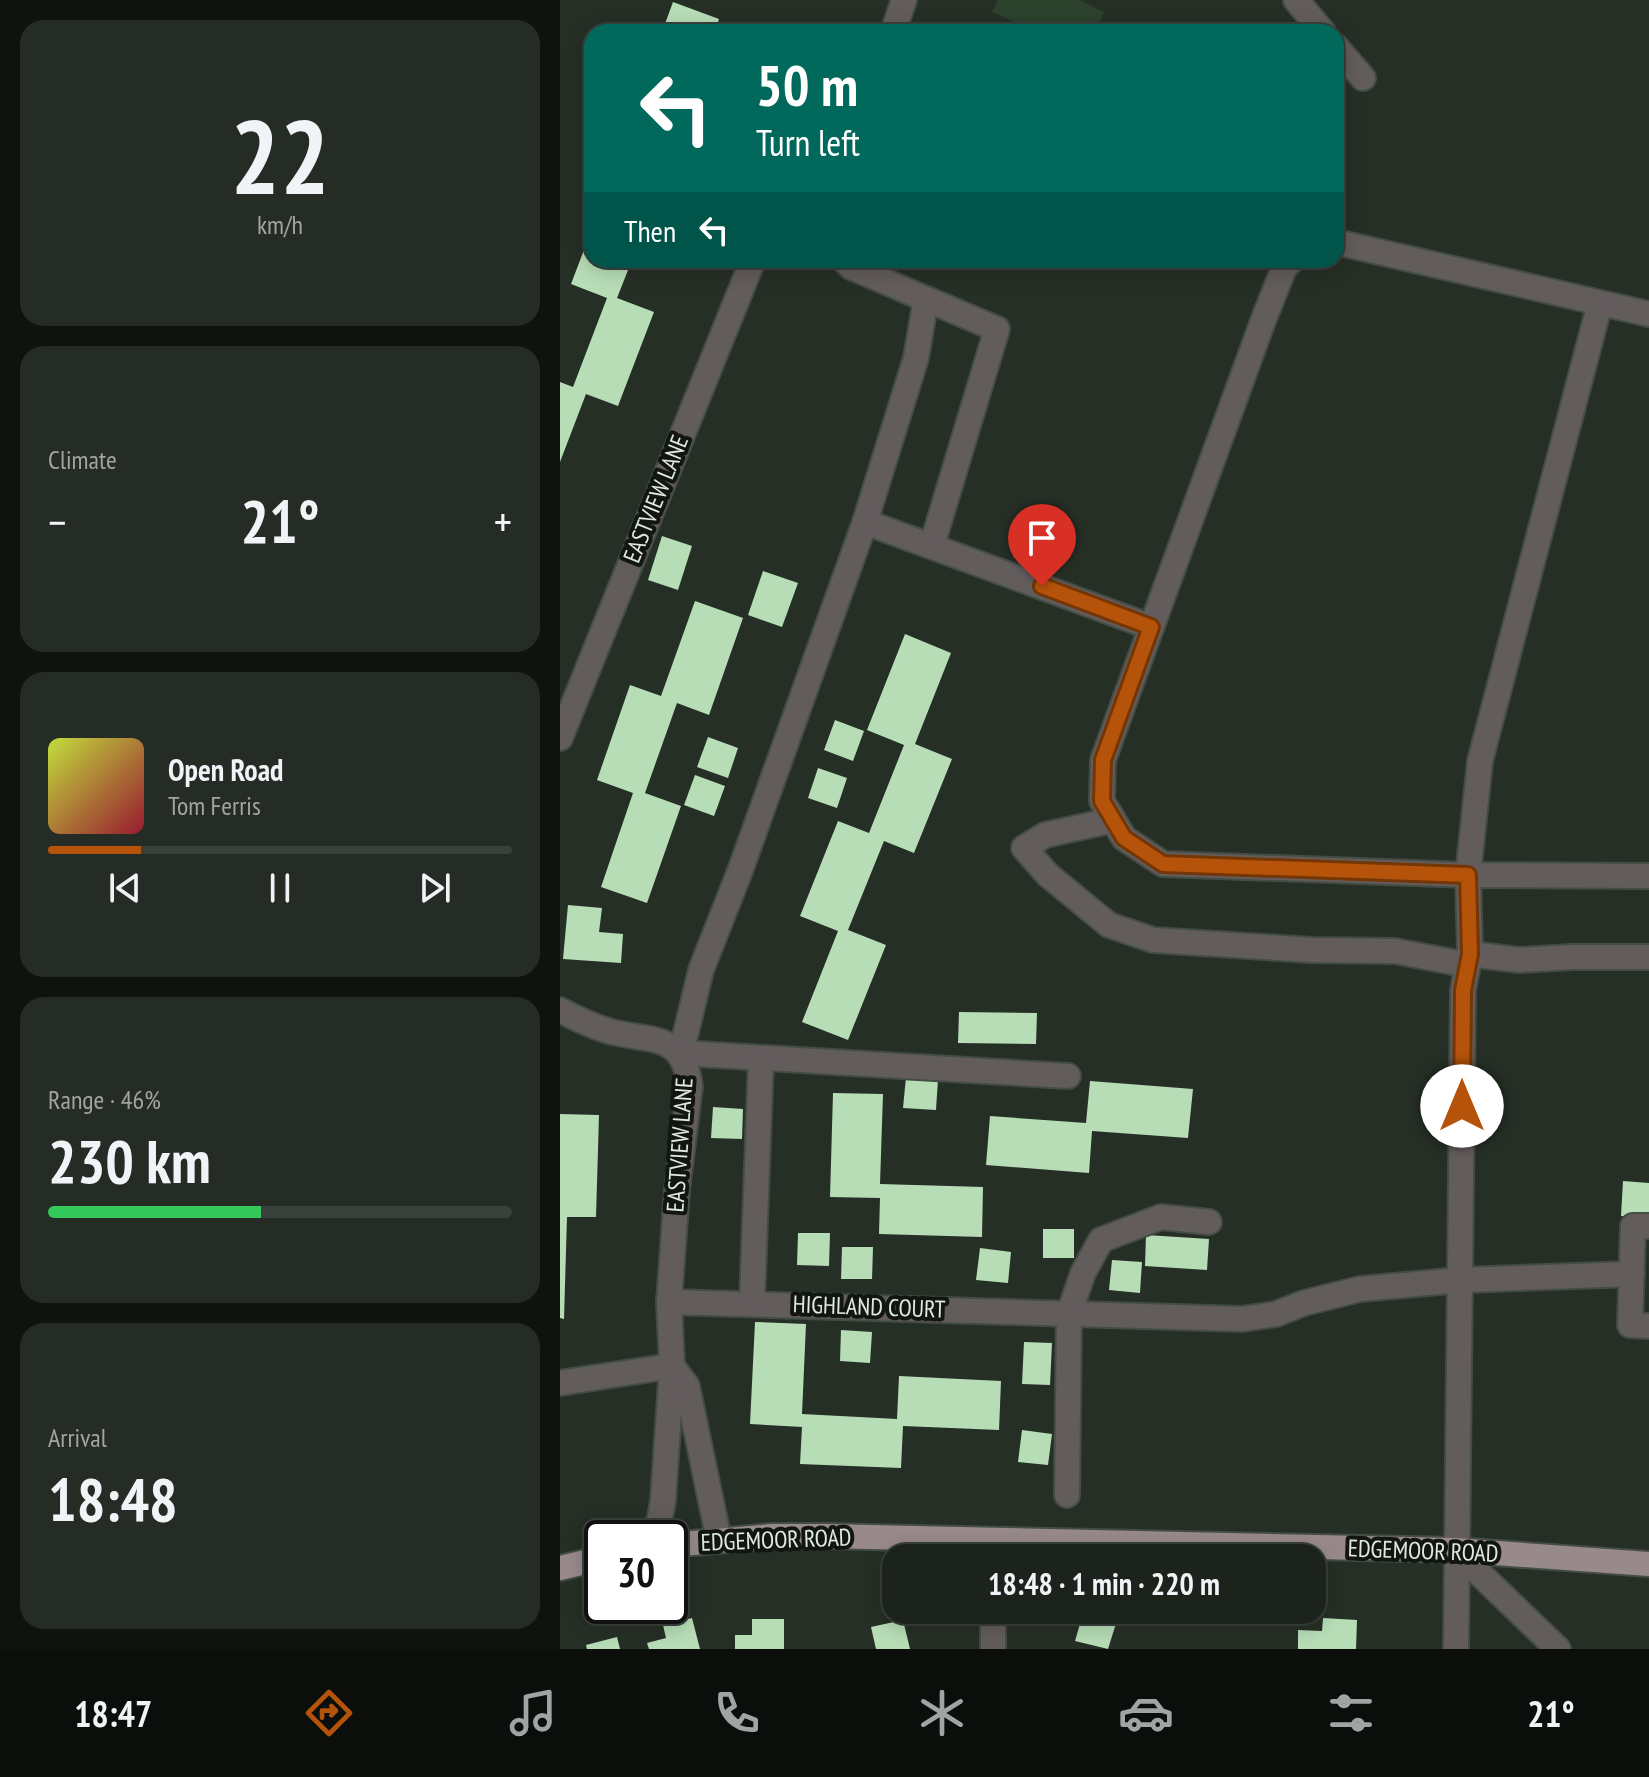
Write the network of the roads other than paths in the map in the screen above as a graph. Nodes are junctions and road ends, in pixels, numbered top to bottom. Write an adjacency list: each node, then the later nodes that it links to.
1 (904, 0): 3 (street)
2 (1296, 0): 4 (street)
3 (896, 24)
4 (1316, 24)
5 (1344, 56): 6 (street)
6 (1363, 78)
7 (1344, 244): 12 (street)
8 (750, 268): 17 (street, EASTVIEW LANE)
9 (853, 268): 11 (street)
10 (1284, 268): 16 (street)
11 (926, 299): 14 (street); 15 (street)
12 (1600, 303): 13 (street); 19 (street)
13 (1649, 314)
14 (865, 522): 15 (street); 24 (street)
15 (932, 545): 16 (street)
16 (1151, 627): 18 (street)
17 (560, 738)
18 (1113, 820): 19 (street); 22 (street)
19 (1468, 875): 20 (street); 22 (street)
20 (1649, 876)
21 (1649, 957): 22 (street)
22 (1469, 960): 30 (street)
23 (560, 1010): 24 (street, EASTVIEW LANE)
24 (681, 1053): 25 (street); 31 (street, EASTVIEW LANE)
25 (761, 1059): 26 (street); 32 (street)
26 (1068, 1076)
27 (1209, 1222): 33 (street)
28 (1649, 1226): 29 (street)
29 (1632, 1274): 30 (street, HIGHLAND COURT); 34 (street)
30 (1461, 1280): 33 (street, HIGHLAND COURT); 43 (street)
31 (669, 1302): 32 (street, HIGHLAND COURT); 35 (street, EASTVIEW LANE)
32 (752, 1303): 33 (street, HIGHLAND COURT)
33 (1069, 1314): 37 (street)
34 (1649, 1326)
35 (672, 1366): 36 (street); 38 (street, EASTVIEW LANE); 39 (street, EASTVIEW LANE)
36 (560, 1383)
37 (1067, 1495)
38 (659, 1520)
39 (719, 1540): 40 (main road, EDGEMOOR ROAD); 41 (main road, EDGEMOOR ROAD)
40 (688, 1543)
41 (928, 1544)
42 (1326, 1550): 43 (main road, EDGEMOOR ROAD)
43 (1455, 1550): 45 (main road, EDGEMOOR ROAD); 49 (street); 50 (street)
44 (584, 1562): 46 (main road)
45 (1649, 1564)
46 (560, 1568)
47 (993, 1624): 48 (street)
48 (993, 1649)
49 (1456, 1649)
50 (1558, 1649)

